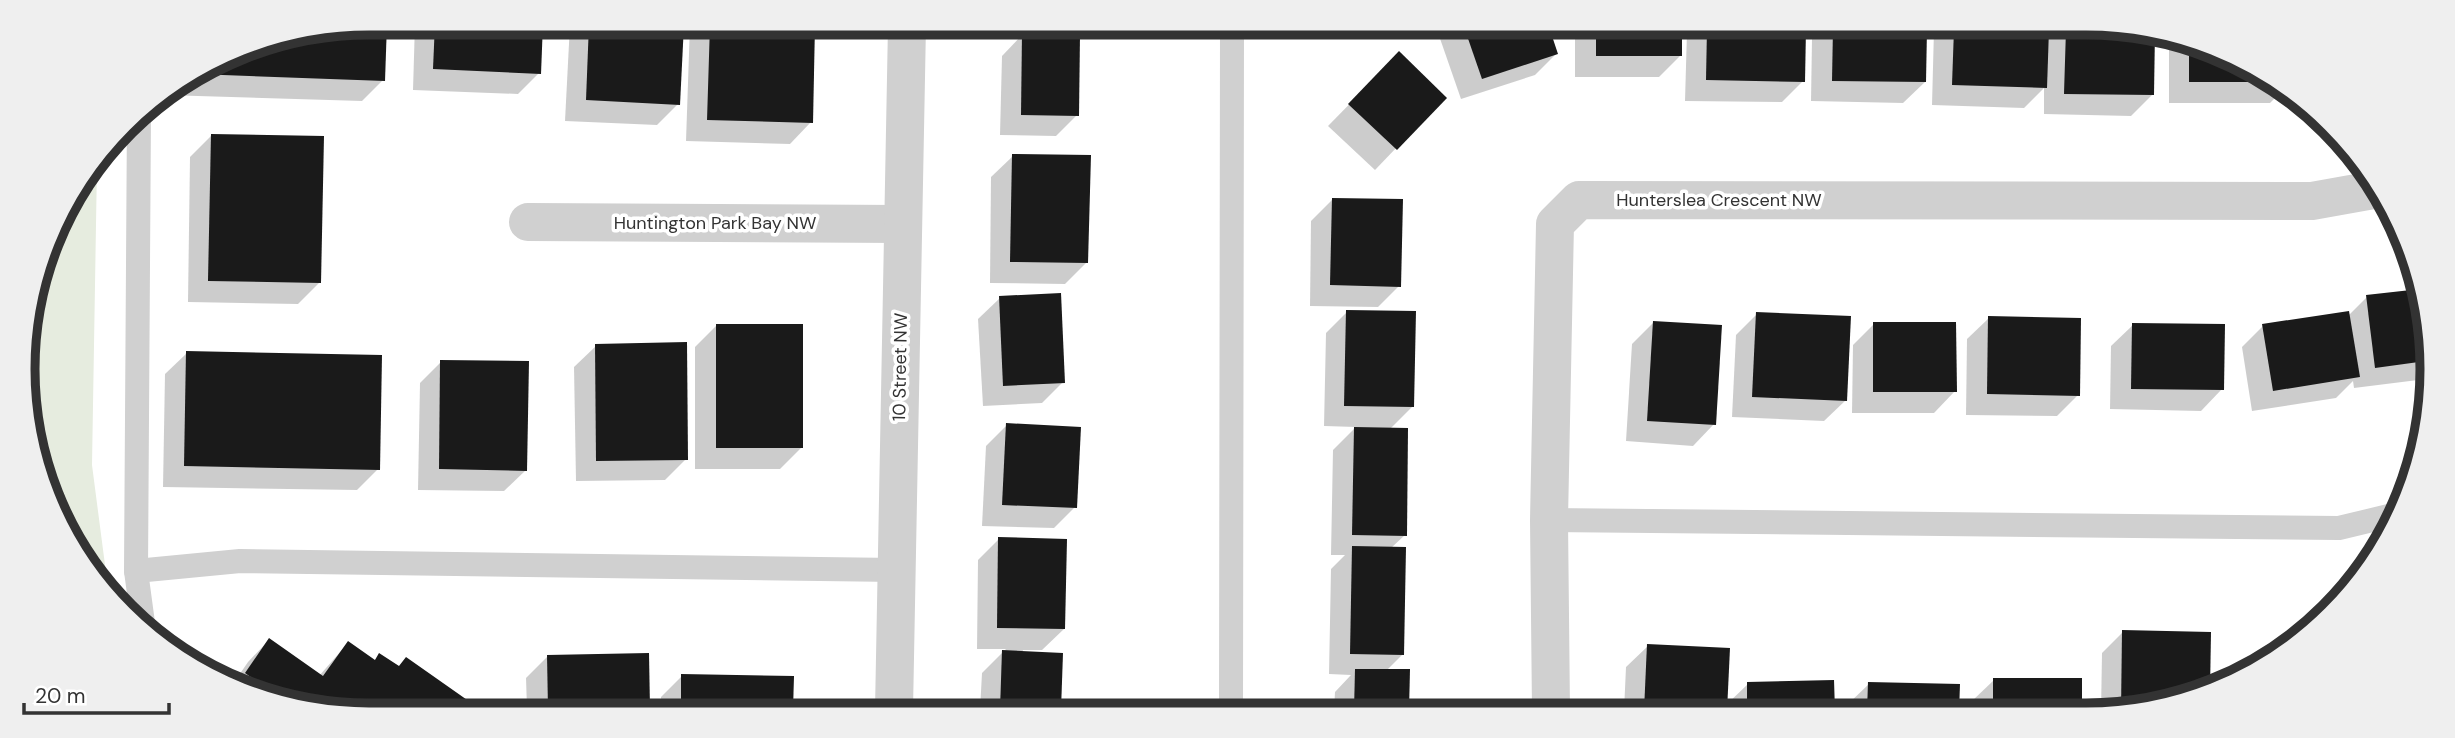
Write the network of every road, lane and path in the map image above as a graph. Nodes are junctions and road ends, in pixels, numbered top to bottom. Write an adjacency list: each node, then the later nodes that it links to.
1 (907, 35): 6 (street, 10 Street NW)
2 (1232, 35): 13 (lane)
3 (139, 127): 10 (lane)
4 (2369, 191): 8 (street, Hunterslea Crescent NW)
5 (528, 222): 6 (street, Huntington Park Bay NW)
6 (902, 223): 9 (street, 10 Street NW)
7 (2386, 517): 8 (lane)
8 (1549, 520): 14 (street, Hunterslea Crescent NW)
9 (897, 570): 10 (lane); 12 (street, 10 Street NW)
10 (136, 571): 11 (lane)
11 (142, 613)
12 (894, 703)
13 (1231, 703)
14 (1551, 703)

